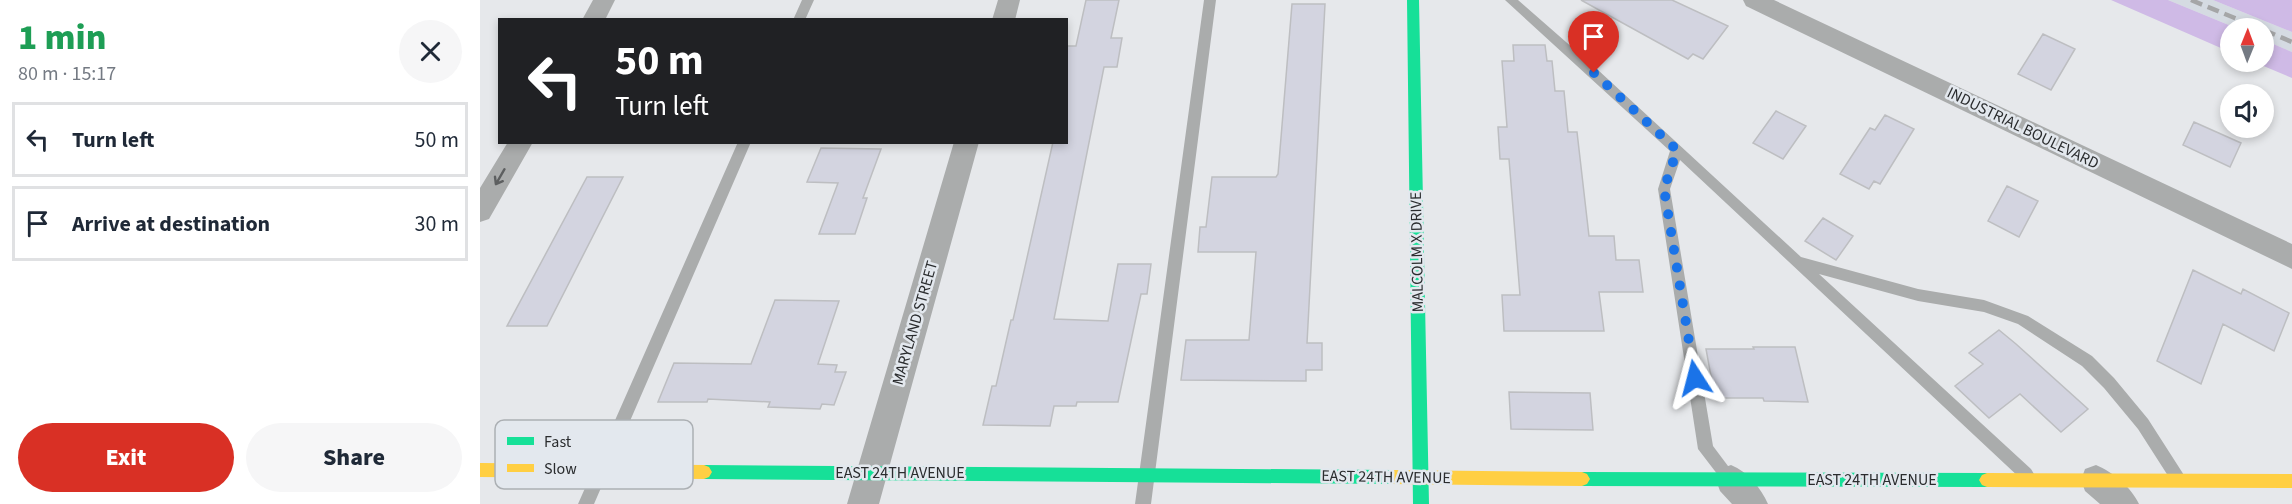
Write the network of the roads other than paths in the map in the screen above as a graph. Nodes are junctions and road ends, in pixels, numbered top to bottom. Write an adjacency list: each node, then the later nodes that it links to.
1 (604, 0): 8 (street)
2 (808, 0): 9 (lane)
3 (1009, 0): 10 (street)
4 (1210, 0): 23 (lane)
5 (1413, 0): 24 (street, MALCOLM X DRIVE)
6 (1511, 0): 14 (lane)
7 (1754, 0): 16 (street, INDUSTRIAL BOULEVARD)
8 (594, 18)
9 (800, 18)
10 (1004, 18)
11 (519, 144): 15 (street, one-way to 15)
12 (744, 144): 18 (lane)
13 (966, 144): 22 (street, MARYLAND STREET)
14 (1677, 150): 17 (lane); 26 (lane)
15 (480, 211)
16 (2292, 257)
17 (1797, 262): 25 (lane); 28 (lane)
18 (622, 420)
19 (480, 470): 20 (street, EAST 24TH AVENUE)
20 (495, 470)
21 (693, 472): 22 (street, EAST 24TH AVENUE)
22 (871, 473): 23 (street, EAST 24TH AVENUE); 32 (street, MARYLAND STREET)
23 (1147, 474): 24 (street, EAST 24TH AVENUE); 33 (lane)
24 (1421, 477): 26 (street, EAST 24TH AVENUE); 34 (street, MALCOLM X DRIVE)
25 (2032, 479): 26 (street, EAST 24TH AVENUE); 27 (street, EAST 24TH AVENUE)
26 (1731, 480): 35 (street)
27 (2096, 480): 28 (street, EAST 24TH AVENUE); 36 (street)
28 (2179, 480): 29 (street, EAST 24TH AVENUE)
29 (2292, 481)
30 (592, 489): 31 (lane)
31 (586, 504)
32 (862, 504)
33 (1143, 504)
34 (1421, 504)
35 (1752, 504)
36 (2123, 504)

